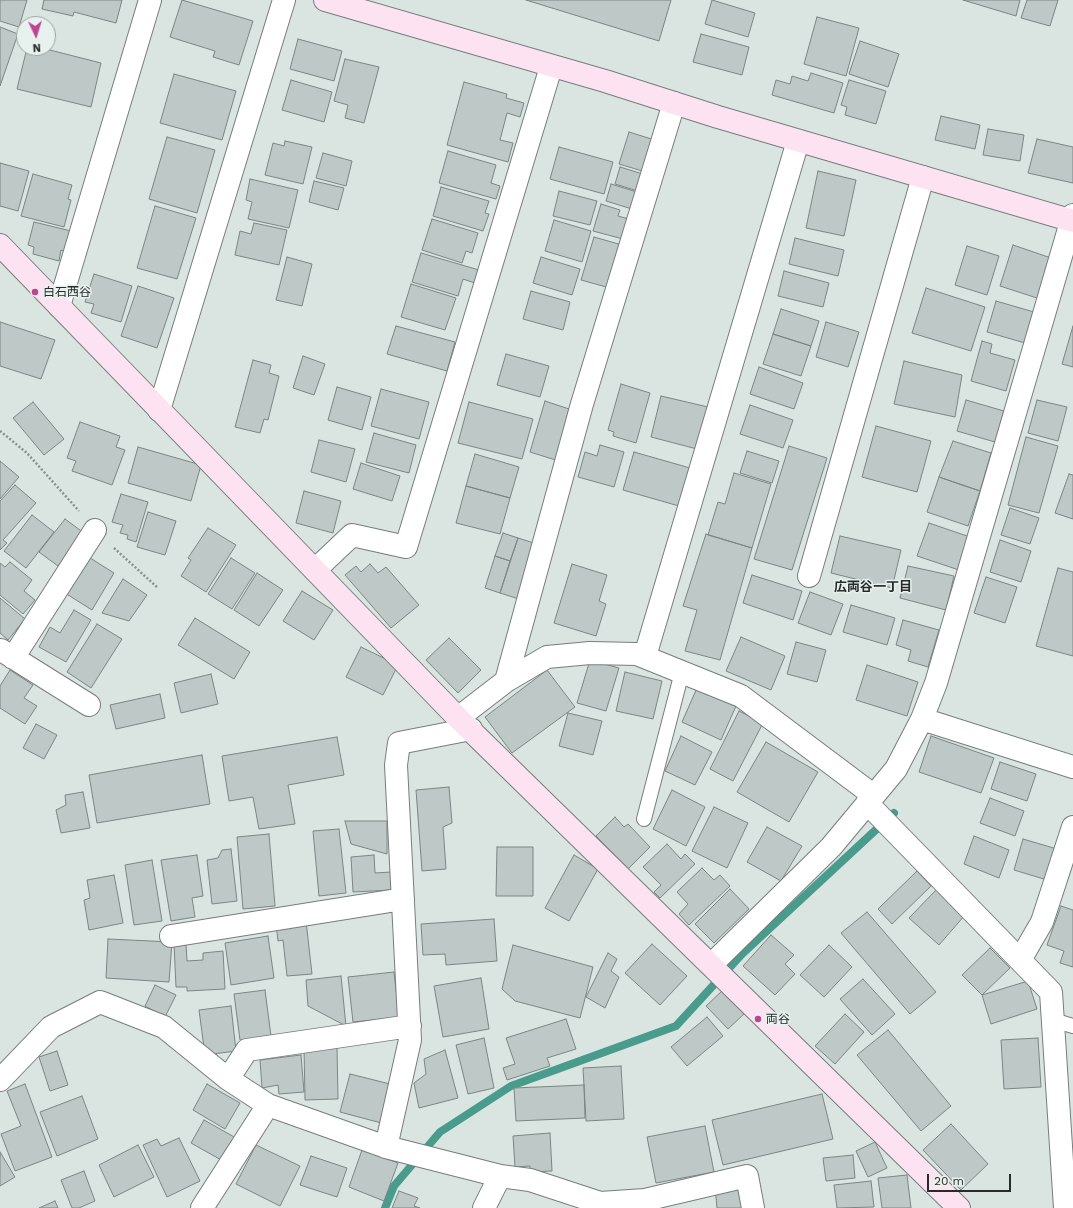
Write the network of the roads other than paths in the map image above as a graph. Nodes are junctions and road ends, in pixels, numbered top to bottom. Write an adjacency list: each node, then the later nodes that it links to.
1 (150, 0): 10 (street)
2 (284, 0): 11 (street)
3 (325, 0): 4 (street)
4 (551, 67): 5 (street); 13 (street)
5 (674, 104): 6 (street); 18 (street)
6 (798, 140): 7 (street); 16 (street)
7 (922, 177): 8 (street); 14 (street)
8 (1072, 219): 20 (street)
9 (0, 245): 10 (street)
10 (59, 306): 11 (street)
11 (160, 410): 13 (street)
12 (95, 530): 15 (street)
13 (315, 570): 21 (street)
14 (809, 576)
15 (6, 654): 19 (street)
16 (645, 656): 17 (street); 18 (street)
17 (682, 672): 23 (street); 24 (lane)
18 (506, 681): 21 (street)
19 (89, 705)
20 (922, 719): 22 (street); 23 (street)
21 (464, 723): 26 (street); 29 (street)
22 (1073, 767)
23 (870, 799): 28 (street); 29 (street)
24 (644, 819)
25 (1073, 827): 28 (street)
26 (403, 899): 27 (street); 31 (street)
27 (171, 936)
28 (1020, 960): 30 (street)
29 (712, 964): 40 (street)
30 (1063, 1023): 41 (street)
31 (410, 1026): 32 (street); 35 (street)
32 (228, 1079): 33 (street); 34 (street)
33 (0, 1080)
34 (268, 1105): 35 (street); 37 (street)
35 (386, 1147): 36 (street)
36 (500, 1176): 38 (street); 39 (street)
37 (202, 1208)
38 (484, 1208)
39 (753, 1208)
40 (960, 1208)
41 (1065, 1208)

